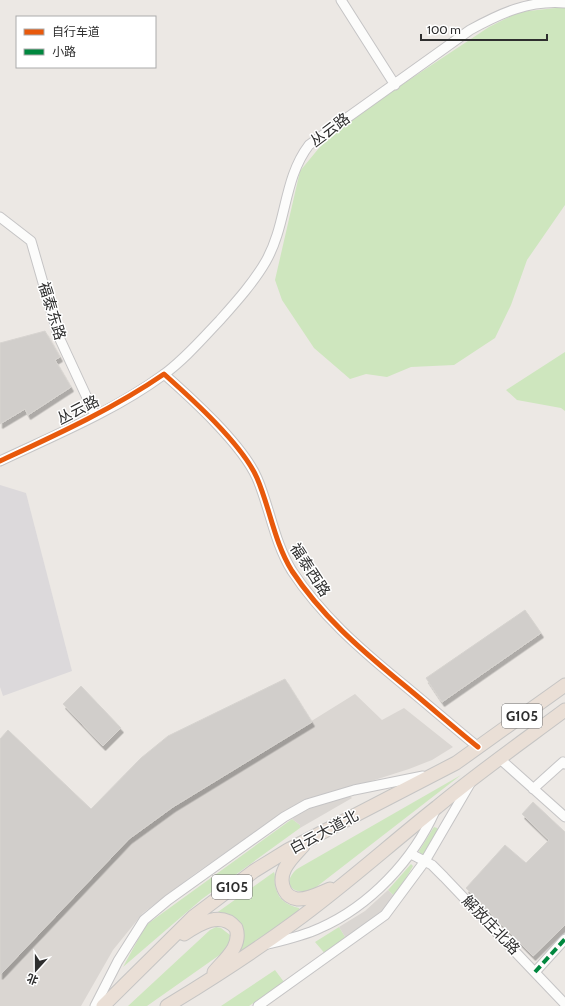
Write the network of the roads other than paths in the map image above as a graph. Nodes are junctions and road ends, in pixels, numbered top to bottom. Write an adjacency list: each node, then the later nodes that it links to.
1 (342, 0): 3 (street)
2 (565, 3): 3 (street, 丛云路)
3 (395, 85): 5 (street, 丛云路)
4 (0, 217): 6 (street, 福泰东路)
5 (164, 374): 6 (street, 丛云路); 10 (street, 福泰西路)
6 (95, 415): 7 (street, 丛云路)
7 (0, 461)
8 (565, 686): 10 (highway, 白云大道北 / G105)
9 (565, 710): 11 (highway, G105)
10 (478, 748): 13 (highway, 白云大道北 / G105)
11 (499, 758): 14 (highway, G105); 15 (street)
12 (565, 764): 15 (street)
13 (440, 773): 18 (highway, 白云大道北 / G105); 28 (street)
14 (473, 778): 16 (highway, G105); 20 (street)
15 (533, 789): 17 (street)
16 (437, 806): 19 (street); 21 (highway, G105)
17 (565, 817)
18 (310, 839): 21 (highway); 24 (highway, 白云大道北 / G105)
19 (411, 854): 20 (street, 解放庄北路); 23 (street)
20 (425, 861): 25 (street, 解放庄北路); 31 (street)
21 (344, 884): 23 (highway, G105)
22 (565, 939): 25 (street)
23 (258, 947): 26 (highway, G105)
24 (162, 948): 26 (highway); 29 (highway, 白云大道北 / G105)
25 (535, 972): 27 (street, 解放庄北路)
26 (206, 982): 30 (highway, G105)
27 (565, 1004)
28 (95, 1006)
29 (104, 1006)
30 (167, 1006)
31 (258, 1006)

